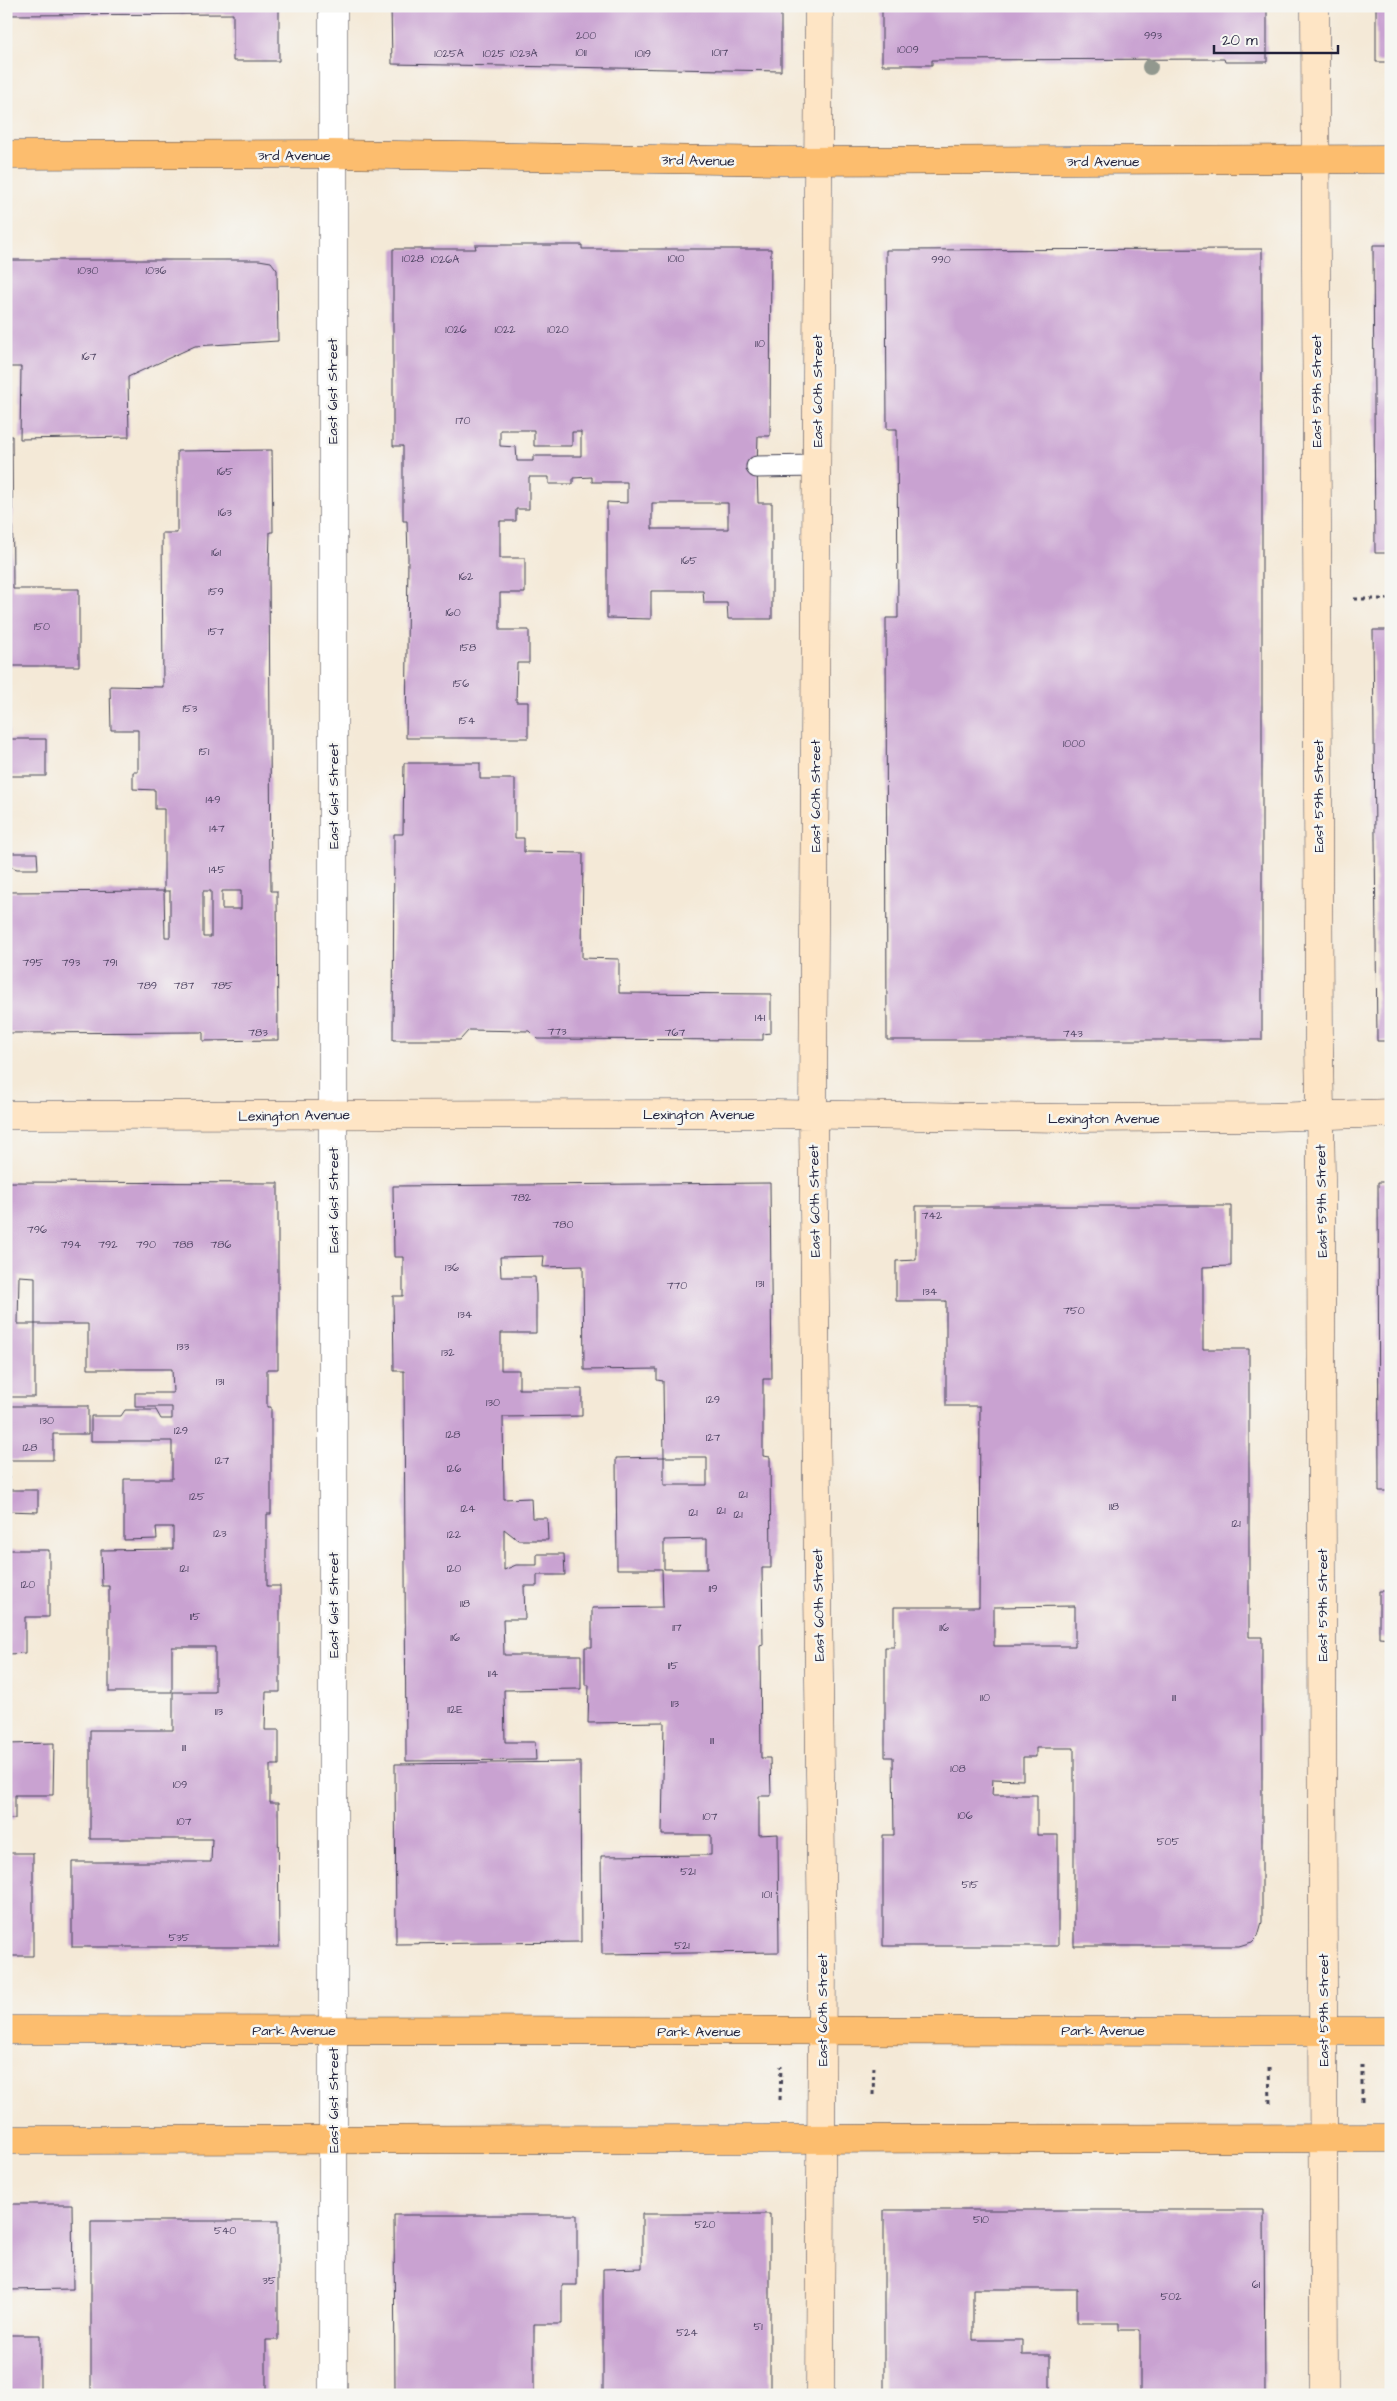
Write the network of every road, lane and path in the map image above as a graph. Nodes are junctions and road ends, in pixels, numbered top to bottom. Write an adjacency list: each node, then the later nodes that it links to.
1 (332, 6): 4 (street, East 61st Street)
2 (819, 6): 7 (main road, East 60th Street)
3 (1315, 6): 8 (main road, East 59th Street)
4 (332, 154): 5 (main road, 3rd Avenue); 7 (main road, 3rd Avenue); 13 (street, East 61st Street)
5 (6, 155)
6 (1391, 159): 8 (main road, 3rd Avenue)
7 (818, 161): 8 (main road, 3rd Avenue); 9 (main road, East 60th Street)
8 (1316, 161): 15 (main road, East 59th Street)
9 (816, 466): 10 (lane); 14 (main road, East 60th Street)
10 (757, 467)
11 (1391, 1113): 15 (main road, Lexington Avenue)
12 (6, 1115): 13 (main road, Lexington Avenue)
13 (332, 1115): 14 (main road, Lexington Avenue); 17 (street, East 61st Street)
14 (813, 1115): 15 (main road, Lexington Avenue); 18 (main road, East 60th Street)
15 (1319, 1115): 19 (main road, East 59th Street)
16 (6, 2030): 17 (main road, Park Avenue)
17 (333, 2030): 18 (main road, Park Avenue); 32 (street, East 61st Street)
18 (822, 2030): 19 (main road, Park Avenue); 29 (main road, East 60th Street)
19 (1324, 2030): 20 (main road, Park Avenue); 30 (main road, East 59th Street)
20 (1391, 2031)
21 (781, 2058): 26 (path)
22 (874, 2059): 25 (path)
23 (1269, 2063): 27 (path)
24 (1362, 2066): 28 (path)
25 (873, 2095)
26 (780, 2100)
27 (1270, 2103)
28 (1362, 2105)
29 (821, 2138): 30 (main road); 32 (main road); 35 (main road, East 60th Street)
30 (1322, 2138): 31 (main road); 36 (main road, East 59th Street)
31 (1391, 2138)
32 (333, 2139): 33 (main road); 34 (street, East 61st Street)
33 (6, 2140)
34 (333, 2395)
35 (820, 2395)
36 (1324, 2395)

